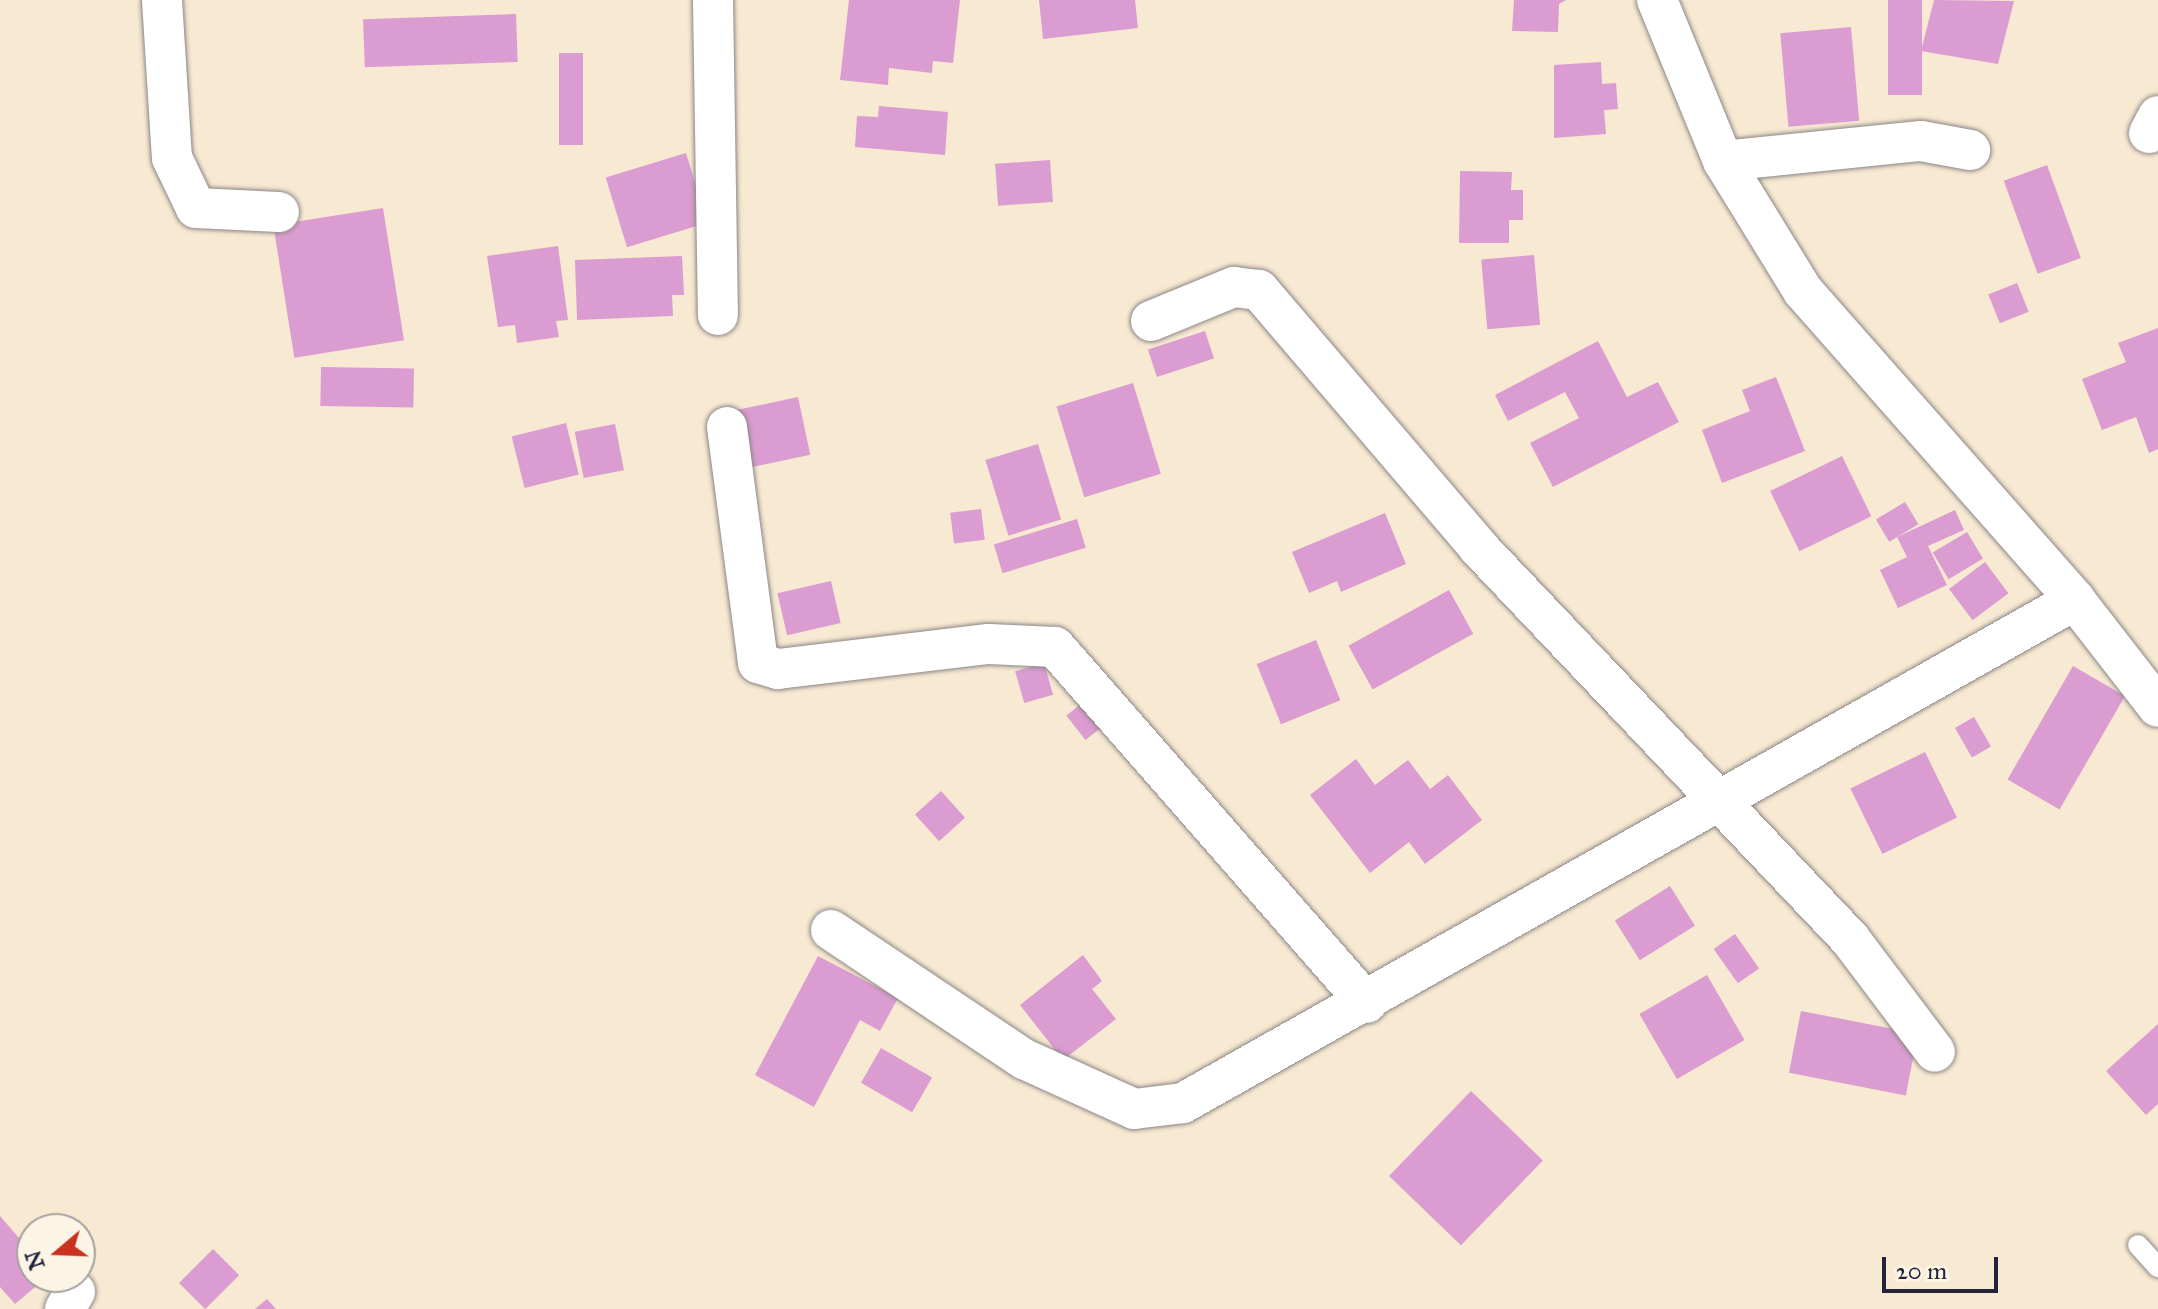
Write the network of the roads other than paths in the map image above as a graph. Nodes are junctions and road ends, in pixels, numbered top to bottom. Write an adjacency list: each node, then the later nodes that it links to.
1 (162, 0): 6 (street)
2 (713, 0): 7 (street)
3 (1657, 0): 5 (street)
4 (1970, 150): 5 (street)
5 (1723, 161): 10 (street)
6 (279, 212)
7 (718, 315)
8 (1151, 321): 12 (street)
9 (727, 427): 14 (street)
10 (2075, 600): 11 (street); 12 (street)
11 (2158, 707)
12 (1723, 805): 14 (street); 15 (street)
13 (831, 930): 14 (street)
14 (1367, 1003)
15 (1935, 1052)
16 (2138, 1245): 17 (lane)
17 (2158, 1267)

